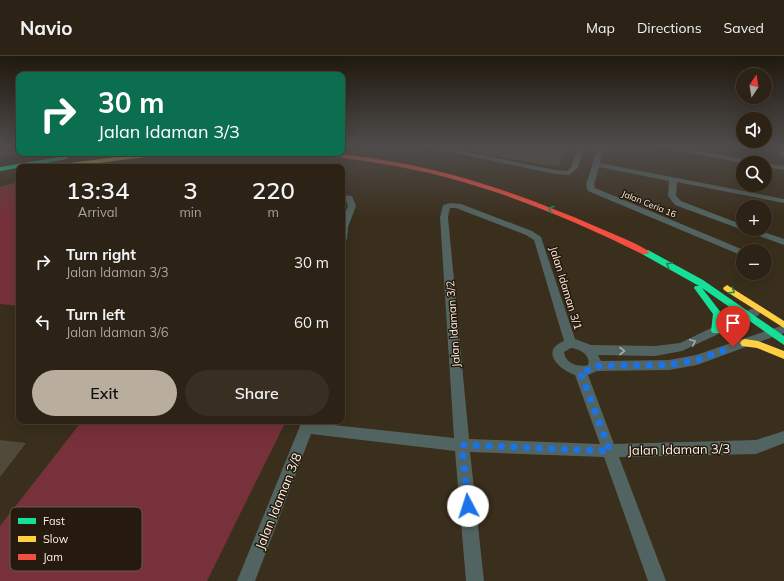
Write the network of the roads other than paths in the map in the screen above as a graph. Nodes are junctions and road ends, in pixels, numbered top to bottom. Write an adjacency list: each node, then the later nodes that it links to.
1 (429, 170): 18 (main road, one-way to 1)
2 (548, 170): 3 (street)
3 (572, 170)
4 (594, 170): 16 (street, Jalan Ceria 16)
5 (630, 170): 8 (street)
6 (16, 175): 7 (main road)
7 (0, 178)
8 (674, 179): 10 (street); 13 (street)
9 (345, 197): 12 (street)
10 (784, 201)
11 (450, 205): 26 (street, Jalan Idaman 3/1); 34 (street, Jalan Idaman 3/2)
12 (345, 221)
13 (736, 225)
14 (767, 236): 15 (street)
15 (784, 242)
16 (736, 250)
17 (678, 259): 19 (main road, one-way to 19)
18 (688, 275): 20 (main road); 23 (main road)
19 (760, 309): 20 (street); 21 (main road)
20 (749, 316): 23 (street); 24 (main road)
21 (784, 325)
22 (784, 329): 24 (street)
23 (716, 331): 28 (street, one-way to 23)
24 (772, 333): 25 (main road); 27 (street)
25 (784, 341)
26 (570, 343): 28 (street); 31 (street)
27 (745, 343): 29 (main road); 30 (street)
28 (590, 350): 30 (street)
29 (784, 355)
30 (594, 366): 31 (street)
31 (580, 371): 35 (street)
32 (309, 424): 34 (street, Jalan Idaman 3/3); 36 (street, Jalan Idaman 3/8)
33 (784, 437): 35 (street, Jalan Idaman 3/3)
34 (462, 445): 35 (street, Jalan Idaman 3/3); 37 (street, Jalan Idaman 3/2)
35 (610, 451): 38 (street)
36 (246, 581)
37 (475, 581)
38 (657, 581)

